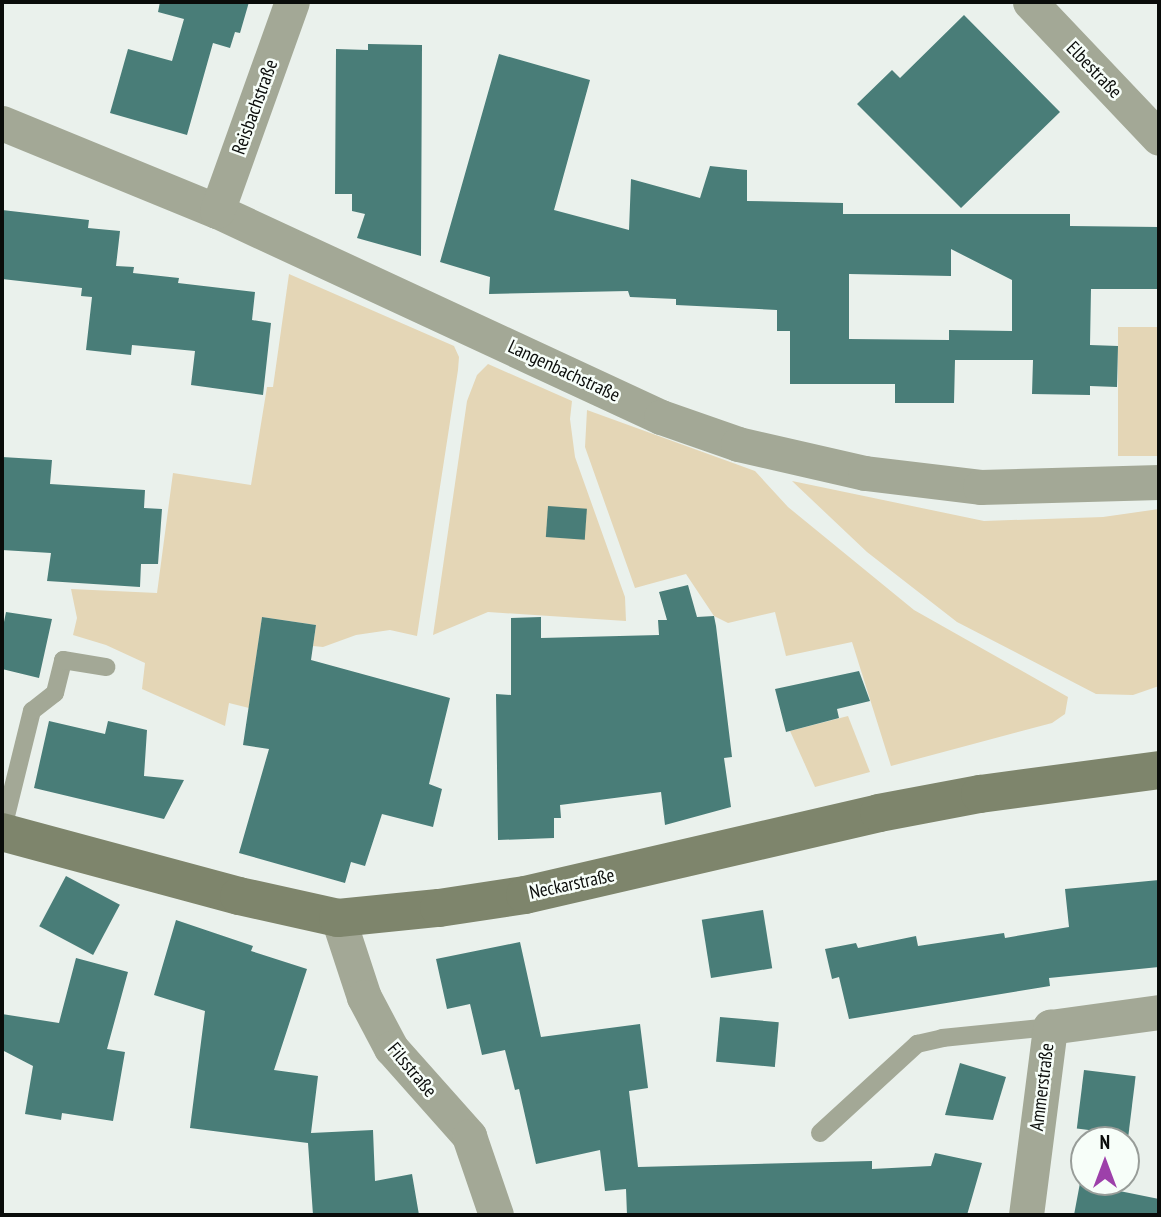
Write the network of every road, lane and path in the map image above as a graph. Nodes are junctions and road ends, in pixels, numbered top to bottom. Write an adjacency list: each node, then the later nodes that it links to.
1 (292, 2): 5 (street, Reisbachstraße)
2 (1030, 2): 4 (street, Elbestraße)
3 (2, 123): 5 (street, Langenbachstraße)
4 (1159, 138)
5 (217, 211): 6 (street, Langenbachstraße)
6 (1159, 482)
7 (106, 667): 9 (lane)
8 (1154, 767): 10 (street, Neckarstraße)
9 (2, 832): 10 (street, Neckarstraße)
10 (338, 918): 14 (street, Filsstraße)
11 (1159, 1012): 12 (street, Ammerstraße)
12 (1050, 1027): 13 (lane); 15 (street, Ammerstraße)
13 (820, 1133)
14 (496, 1215)
15 (1026, 1215)

